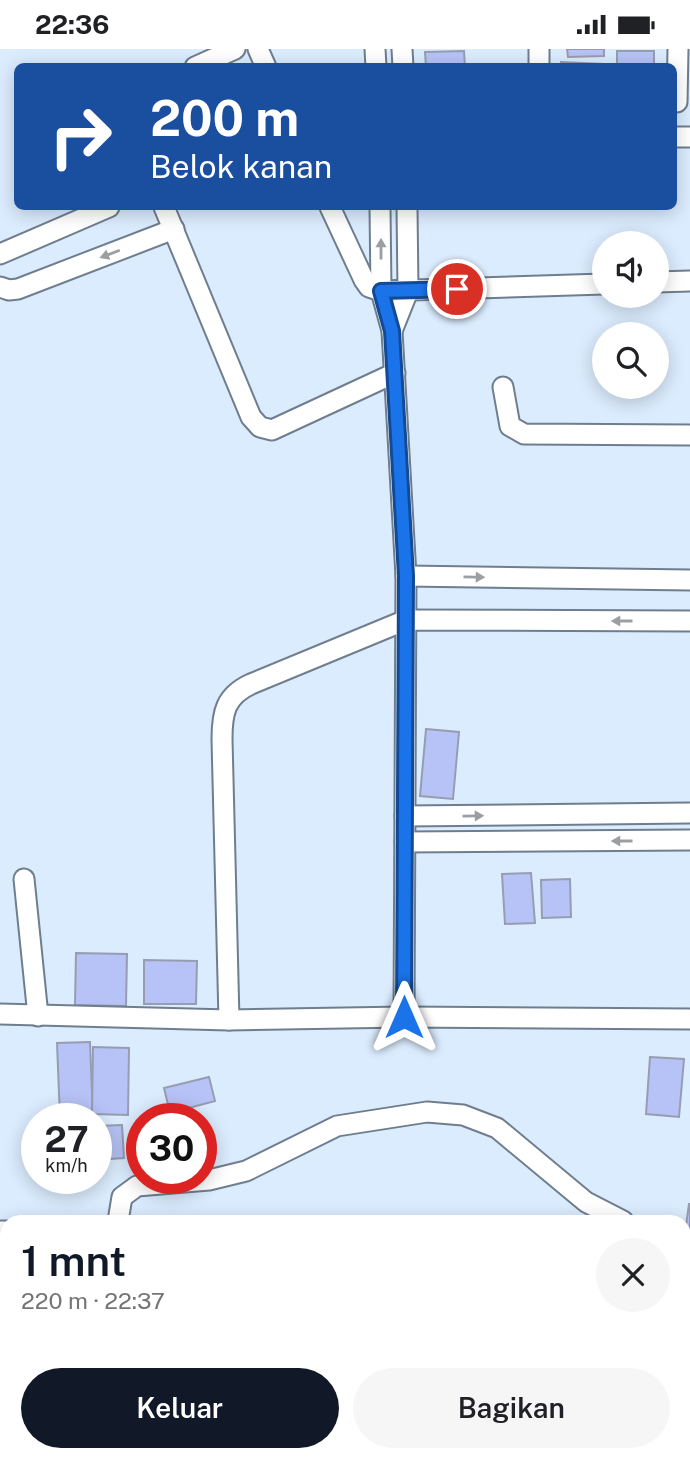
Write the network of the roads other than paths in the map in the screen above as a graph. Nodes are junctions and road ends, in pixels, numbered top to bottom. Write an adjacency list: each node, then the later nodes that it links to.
1 (235, 49): 3 (street)
2 (678, 49): 4 (street)
3 (204, 63)
4 (680, 102)
5 (102, 210): 11 (street)
6 (165, 210): 10 (street)
7 (331, 210): 16 (street)
8 (380, 210): 16 (street, one-way to 8)
9 (407, 210): 17 (street)
10 (174, 229): 15 (street, one-way to 15); 19 (street)
11 (0, 254)
12 (690, 281): 13 (street)
13 (669, 282)
14 (592, 284): 17 (street)
15 (0, 287)
16 (381, 291): 17 (street); 18 (street)
17 (408, 291): 18 (street)
18 (392, 331): 19 (street)
19 (395, 373): 22 (street)
20 (503, 387): 21 (street)
21 (690, 435)
22 (406, 576): 23 (street, one-way to 23); 24 (street)
23 (690, 580)
24 (406, 620): 25 (street, one-way to 24); 27 (street); 35 (street)
25 (690, 621)
26 (690, 813): 27 (street, one-way to 26)
27 (405, 817): 29 (street)
28 (690, 840): 29 (street, one-way to 29)
29 (405, 842): 33 (street)
30 (24, 879): 32 (street)
31 (0, 1014): 32 (street)
32 (38, 1016): 35 (street)
33 (404, 1017): 34 (street); 35 (street)
34 (690, 1019)
35 (229, 1020)
36 (119, 1215): 37 (street)
37 (611, 1215)

